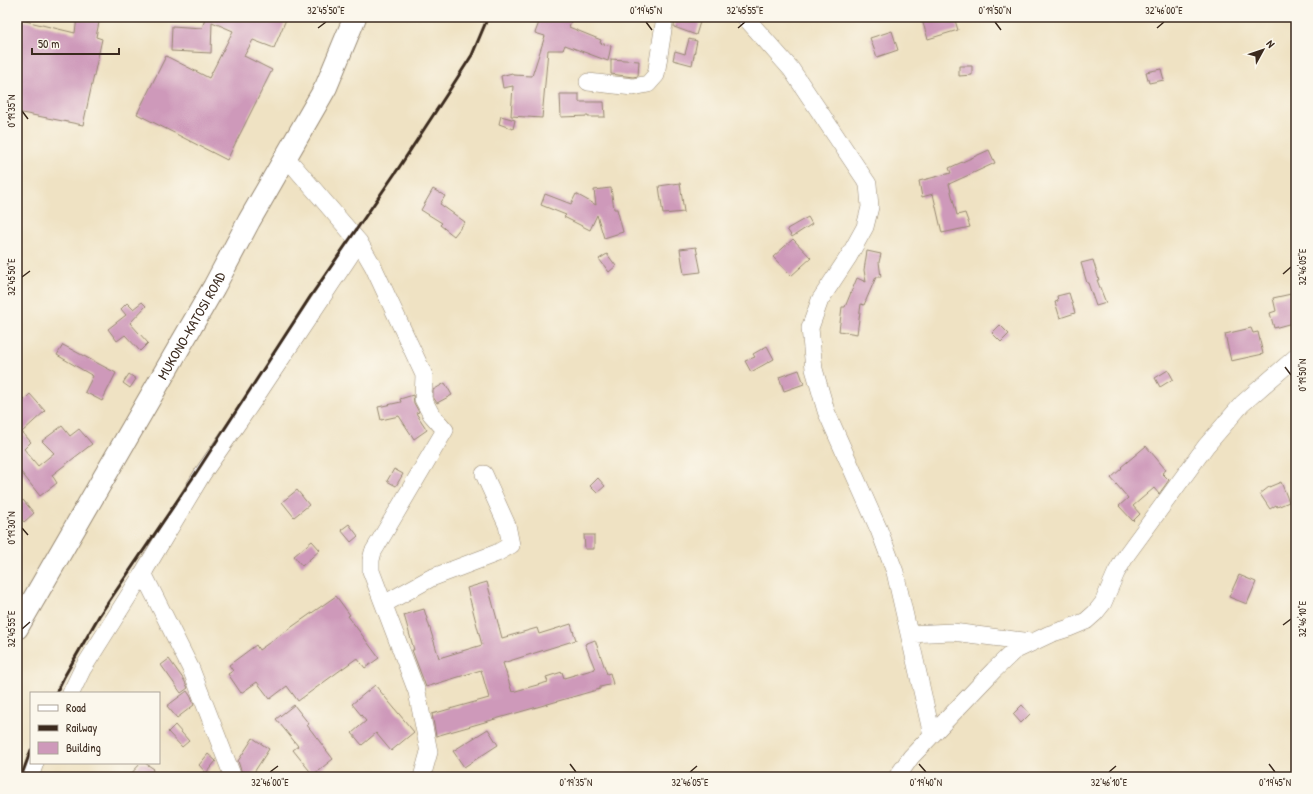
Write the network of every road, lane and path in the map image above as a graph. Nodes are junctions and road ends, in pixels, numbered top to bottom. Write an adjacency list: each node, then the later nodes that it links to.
1 (355, 17): 5 (main road, MUKONO-KATOSI ROAD)
2 (665, 17): 4 (street)
3 (745, 17): 12 (street)
4 (588, 82)
5 (286, 157): 6 (street); 11 (main road, MUKONO-KATOSI ROAD)
6 (359, 242): 9 (street); 10 (street)
7 (1296, 357): 13 (street)
8 (484, 474): 10 (street)
9 (143, 573): 14 (street); 18 (street)
10 (384, 604): 19 (street)
11 (17, 628)
12 (909, 634): 13 (street); 15 (street)
13 (1031, 642): 15 (street)
14 (72, 692)
15 (932, 735): 20 (street)
16 (35, 764): 17 (street)
17 (30, 777)
18 (233, 777)
19 (422, 777)
20 (897, 777)

